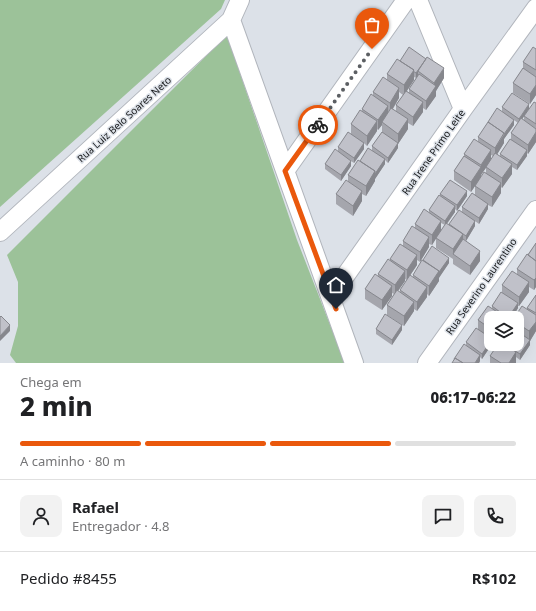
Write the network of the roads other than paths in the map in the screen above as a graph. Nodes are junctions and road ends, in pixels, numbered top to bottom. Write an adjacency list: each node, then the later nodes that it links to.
1 (240, 0): 5 (street, Rua Luiz Belo Soares Neto)
2 (406, 0): 7 (street)
3 (418, 0): 6 (street)
4 (536, 10): 6 (street, Rua Irene Primo Leite)
5 (231, 20): 7 (street); 9 (street, Rua Luiz Belo Soares Neto)
6 (462, 109): 10 (street, Rua Irene Primo Leite)
7 (285, 171): 10 (street)
8 (536, 210): 12 (street, Rua Severino Laurentino)
9 (0, 232)
10 (331, 296): 11 (street)
11 (354, 363)
12 (427, 363)

